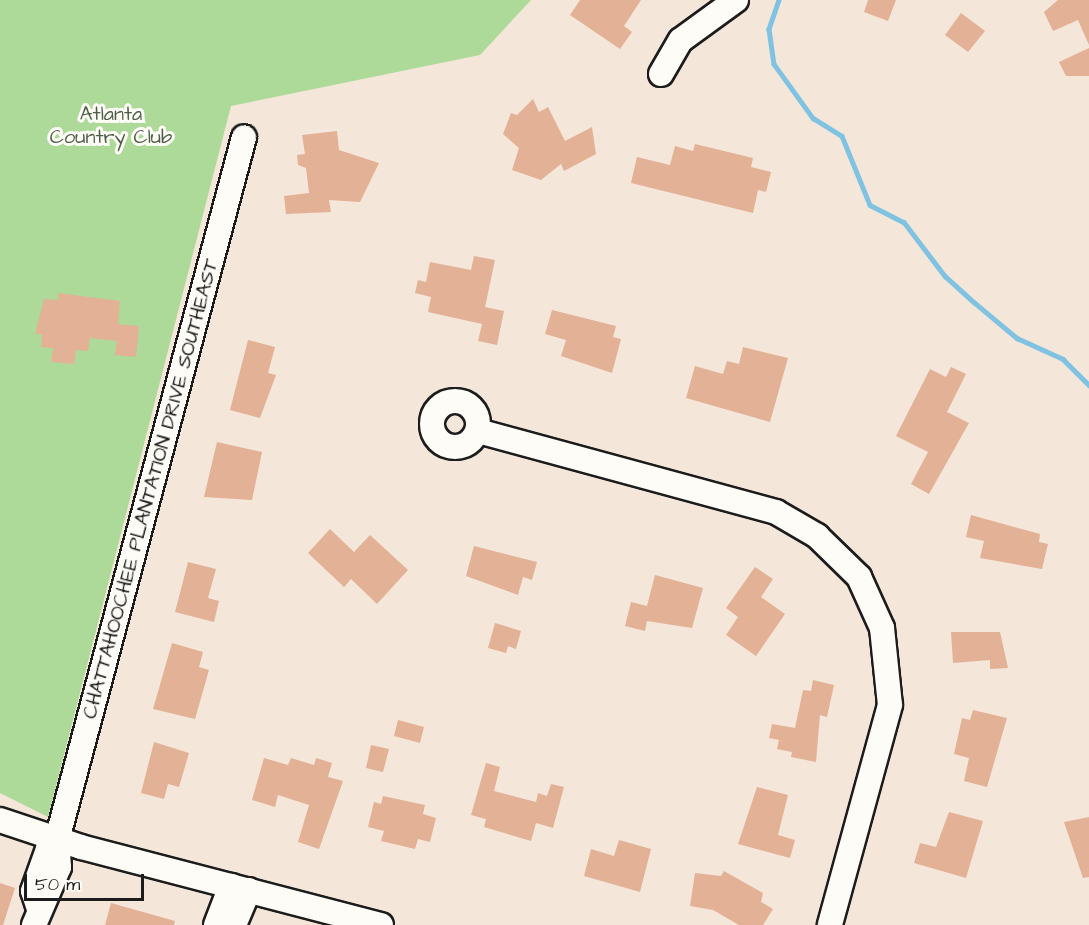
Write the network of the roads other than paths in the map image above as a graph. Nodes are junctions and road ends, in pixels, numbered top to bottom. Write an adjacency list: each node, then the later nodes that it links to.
1 (736, 0): 2 (street)
2 (661, 74)
3 (244, 137): 6 (street, CHATTAHOOCHEE PLANTATION DRIVE SOUTHEAST)
4 (478, 431): 12 (street)
5 (0, 820): 6 (street)
6 (57, 840): 7 (street); 8 (street, CHATTAHOOCHEE PLANTATION DRIVE SOUTHEAST)
7 (240, 888): 9 (street); 10 (street); 11 (street)
8 (37, 917)
9 (216, 925)
10 (234, 925)
11 (381, 925)
12 (830, 925)

